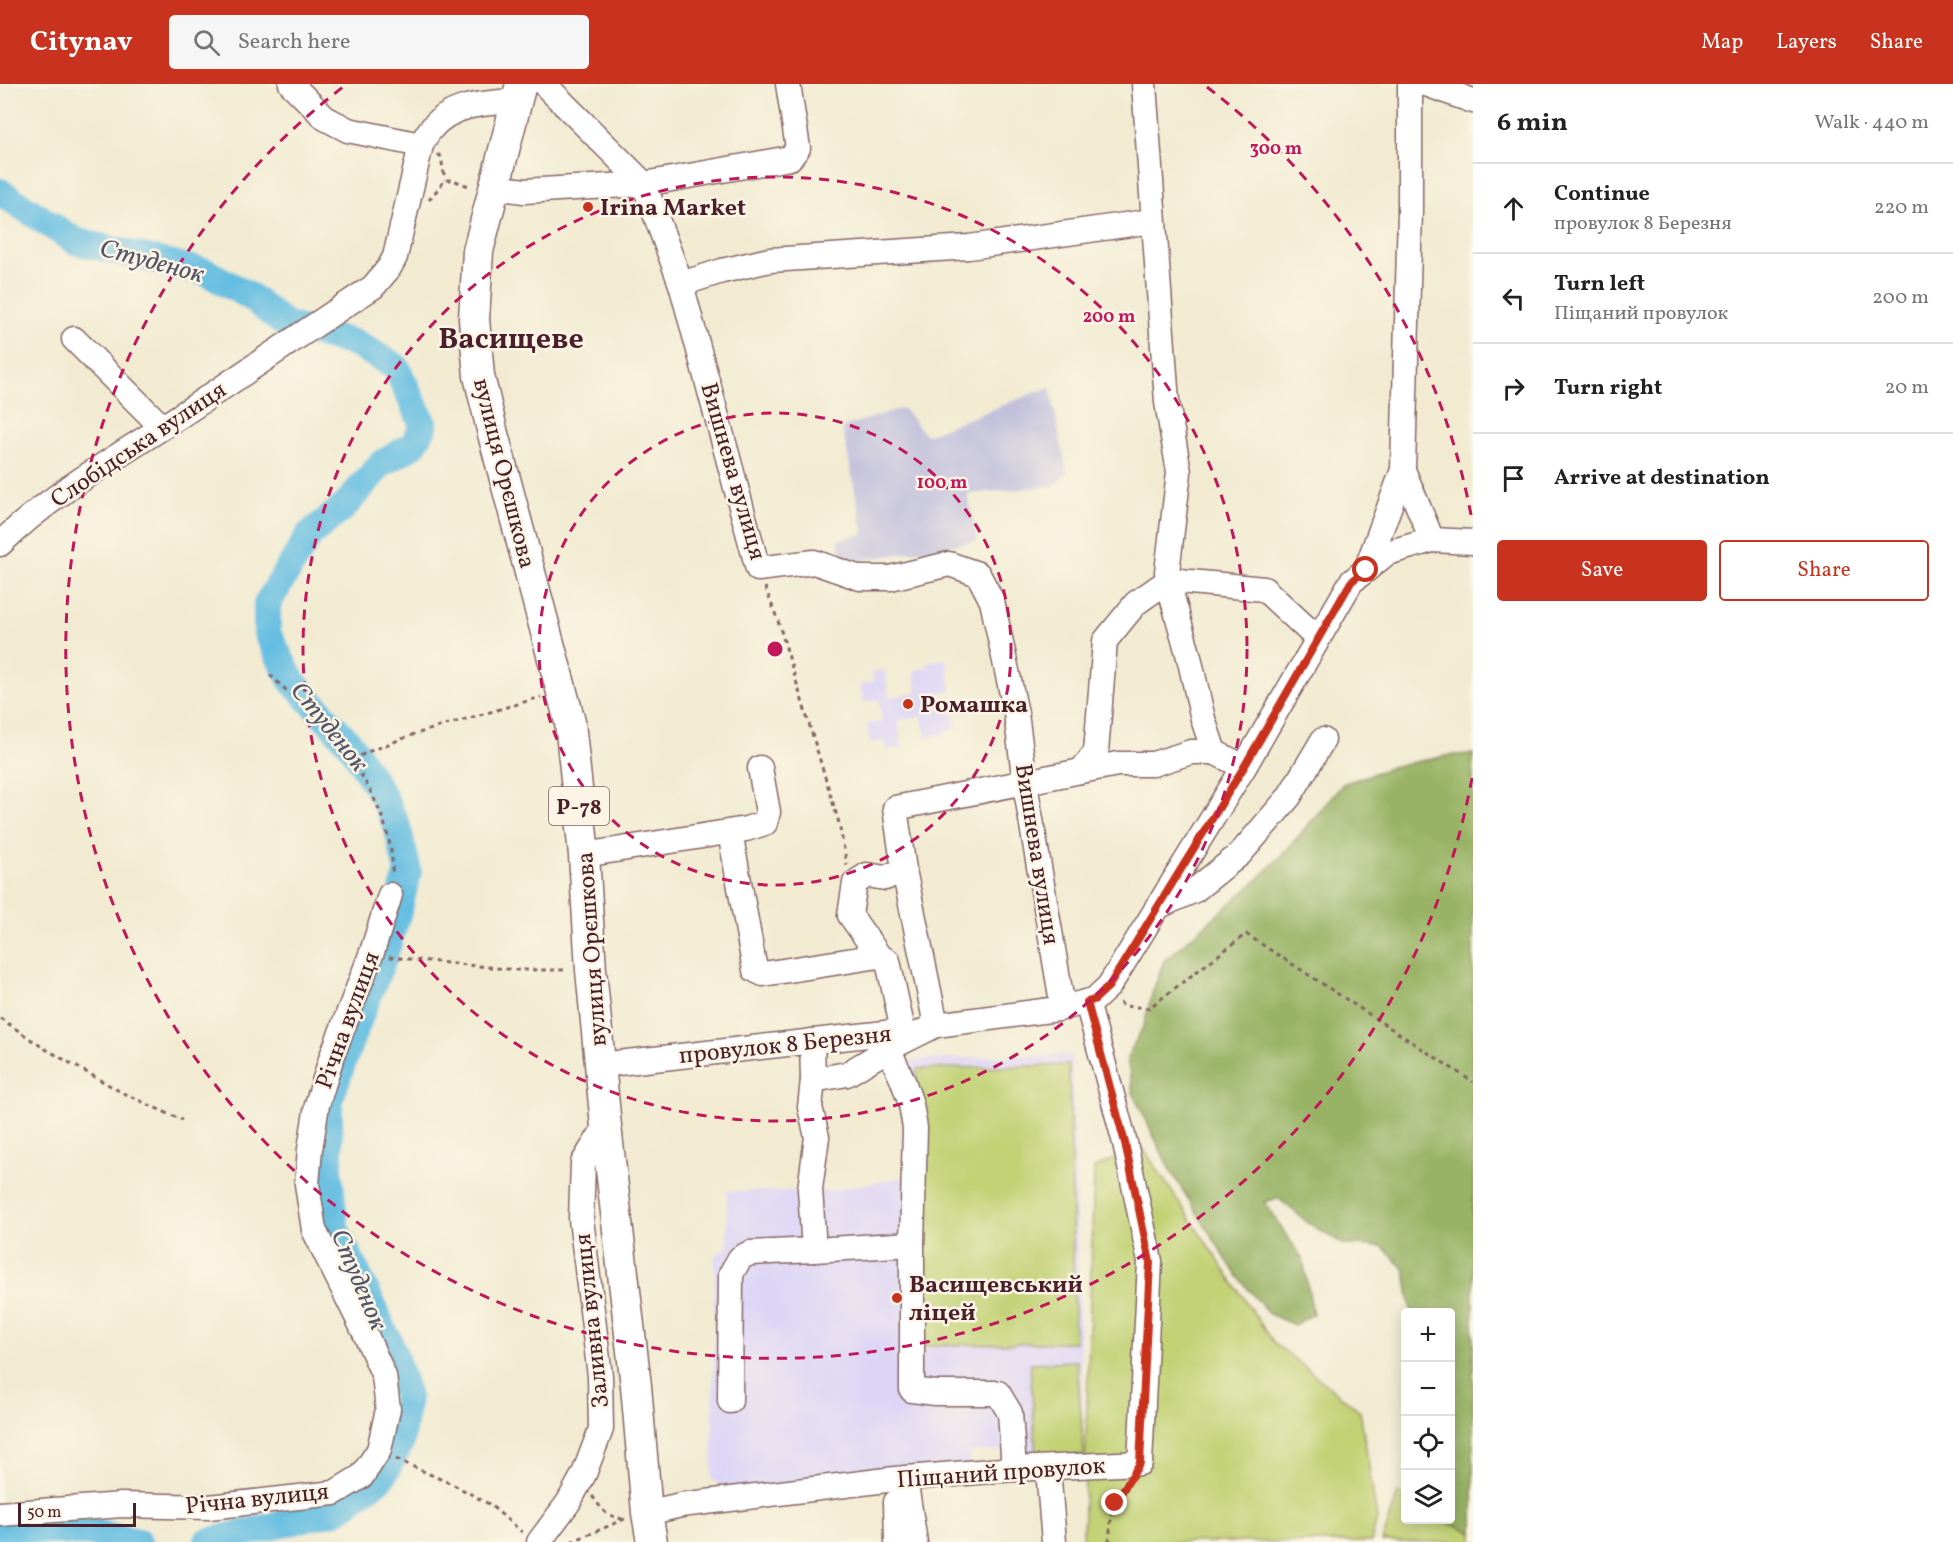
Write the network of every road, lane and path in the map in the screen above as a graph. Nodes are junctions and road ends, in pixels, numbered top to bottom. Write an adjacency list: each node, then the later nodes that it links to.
1 (291, 84): 9 (street)
2 (544, 84): 10 (street, Вишнева вулиця)
3 (788, 84): 10 (street)
4 (1144, 84): 13 (street)
5 (1410, 84): 17 (street)
6 (1426, 84): 8 (street)
7 (519, 93): 9 (street); 11 (main road, вулиця Орєшкова / Р-78)
8 (1473, 102)
9 (421, 146): 12 (street)
10 (644, 184): 11 (street); 14 (street, Вишнева вулиця)
11 (494, 187): 12 (path); 26 (main road, вулиця Орєшкова / Р-78)
12 (406, 214): 16 (street, Слобідська вулиця)
13 (1154, 221): 14 (street); 23 (street)
14 (681, 284): 21 (street, Вишнева вулиця)
15 (74, 339): 16 (street)
16 (162, 427): 20 (street, Слобідська вулиця)
17 (1403, 470): 18 (street); 22 (street)
18 (1432, 540): 19 (street, провулок 8 Березня); 22 (street, провулок 8 Березня)
19 (1473, 542)
20 (0, 544)
21 (758, 569): 33 (street, Вишнева вулиця); 37 (path)
22 (1366, 570): 24 (street, провулок 8 Березня)
23 (1169, 580): 24 (street); 28 (street); 32 (street)
24 (1317, 638): 30 (street, провулок 8 Березня)
25 (270, 675): 29 (path)
26 (562, 688): 29 (path); 35 (main road, вулиця Орєшкова / Р-78)
27 (1323, 741): 39 (street)
28 (1214, 752): 30 (street); 32 (street)
29 (354, 760): 38 (path)
30 (1244, 767): 39 (street, провулок 8 Березня)
31 (760, 768): 34 (street)
32 (1081, 771): 33 (street)
33 (1025, 783): 36 (street); 45 (street, Вишнева вулиця)
34 (730, 832): 35 (street); 40 (street)
35 (584, 855): 42 (main road, вулиця Орєшкова / Р-78)
36 (904, 870): 37 (street); 47 (street)
37 (855, 883): 40 (street)
38 (390, 896): 64 (street, Річна вулиця)
39 (1157, 907): 43 (street, провулок 8 Березня)
40 (879, 956): 48 (street)
41 (390, 957): 42 (path)
42 (591, 970): 50 (main road, вулиця Орєшкова / Р-78)
43 (1109, 986): 44 (street, провулок 8 Березня); 52 (path)
44 (1087, 1002): 45 (street, провулок 8 Березня); 59 (street, Піщаний провулок)
45 (1063, 1008): 47 (street, провулок 8 Березня)
46 (0, 1018): 53 (path)
47 (936, 1025): 48 (street, провулок 8 Березня)
48 (896, 1039): 49 (street, провулок 8 Березня); 51 (street); 55 (street)
49 (812, 1041): 50 (street, провулок 8 Березня); 51 (street)
50 (600, 1065): 54 (main road, вулиця Орєшкова / Р-78)
51 (813, 1080): 56 (street)
52 (1473, 1082)
53 (182, 1120)
54 (606, 1126): 63 (street, Заливна вулиця); 65 (main road, вулиця Орєшкова / Р-78)
55 (912, 1244): 56 (street); 60 (street)
56 (814, 1250): 57 (street)
57 (730, 1401)
58 (402, 1462): 66 (path)
59 (1140, 1463): 61 (street, Піщаний провулок); 72 (path)
60 (1014, 1469): 61 (street, Піщаний провулок); 62 (street, Піщаний провулок)
61 (1048, 1469): 71 (street)
62 (900, 1479): 65 (street, Піщаний провулок); 69 (street); 70 (street)
63 (578, 1485): 65 (path); 66 (street, Заливна вулиця)
64 (0, 1514)
65 (635, 1516): 67 (path); 68 (main road, вулиця Орєшкова / Р-78)
66 (539, 1542)
67 (571, 1542)
68 (652, 1542)
69 (897, 1542)
70 (915, 1542)
71 (1054, 1542)
72 (1109, 1542)

